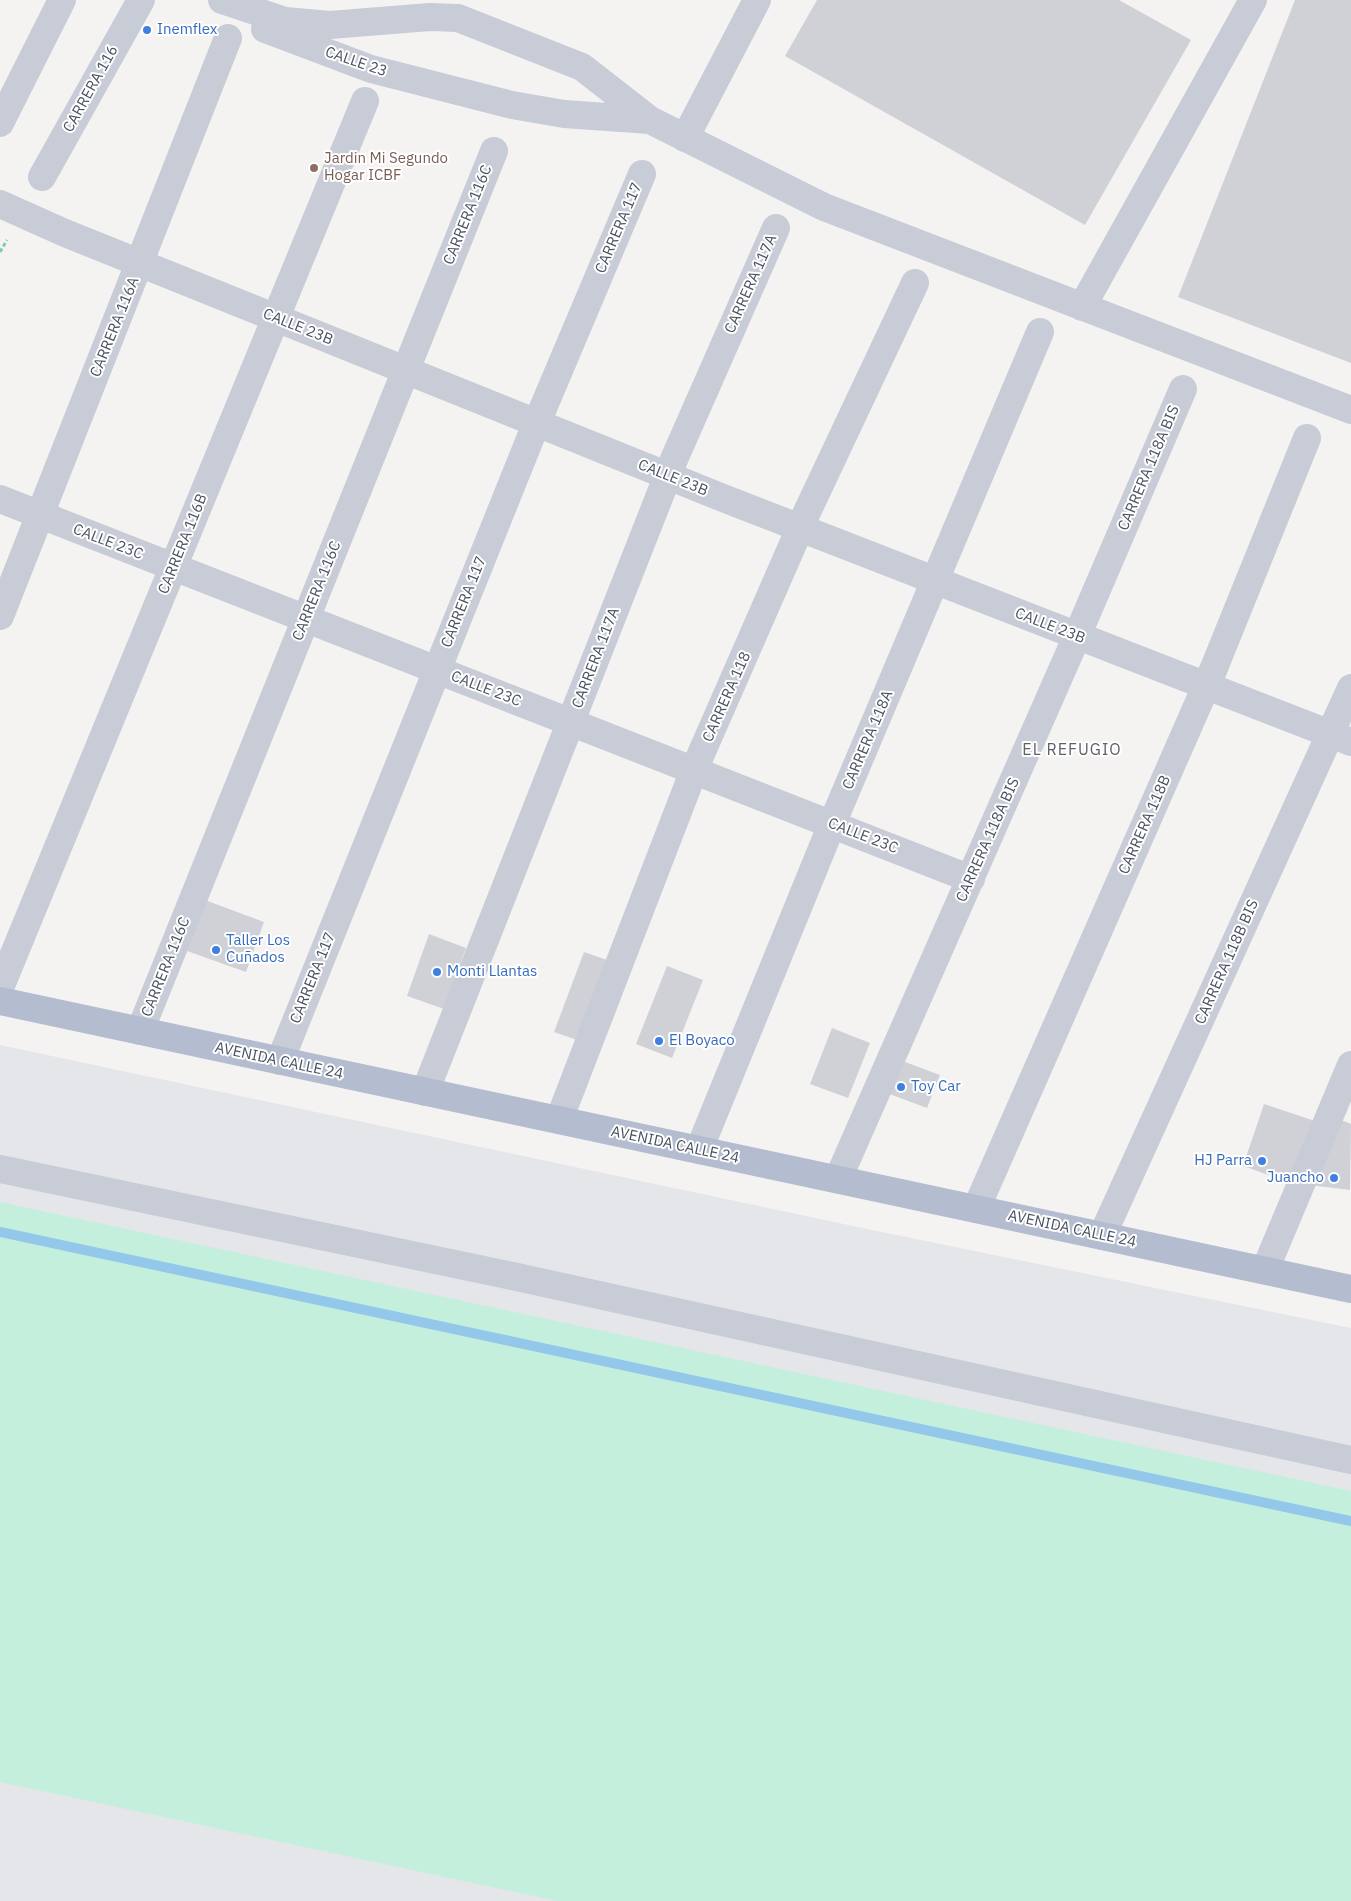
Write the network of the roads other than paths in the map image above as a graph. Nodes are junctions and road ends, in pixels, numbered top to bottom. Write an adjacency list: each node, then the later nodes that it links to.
1 (62, 0): 10 (street)
2 (141, 0): 14 (street, CARRERA 116)
3 (208, 0): 9 (street, CALLE 23)
4 (222, 0): 9 (street)
5 (756, 0): 11 (street)
6 (1253, 0): 19 (street)
7 (228, 38): 17 (street, CARRERA 116A)
8 (365, 100): 20 (street, CARRERA 116B)
9 (650, 120): 11 (street)
10 (0, 123)
11 (685, 138): 19 (street)
12 (494, 151): 22 (street, CARRERA 116C)
13 (642, 174): 25 (street, CARRERA 117)
14 (42, 177)
15 (0, 204): 17 (street, CALLE 23B)
16 (776, 228): 27 (street, CARRERA 117A)
17 (140, 263): 20 (street, CALLE 23B); 29 (street, CARRERA 116A)
18 (915, 283): 30 (street, CARRERA 118)
19 (1082, 307): 24 (street)
20 (275, 318): 22 (street, CALLE 23B); 31 (street, CARRERA 116B)
21 (1040, 332): 32 (street, CARRERA 118A)
22 (406, 371): 25 (street, CALLE 23B); 34 (street, CARRERA 116C)
23 (1183, 389): 35 (street, CARRERA 118A BIS)
24 (1351, 410)
25 (536, 423): 27 (street, CALLE 23B); 36 (street, CARRERA 117)
26 (1307, 438): 37 (street, CARRERA 118B)
27 (667, 476): 30 (street, CALLE 23B); 39 (street, CARRERA 117A)
28 (0, 500): 29 (street, CALLE 23C)
29 (40, 515): 31 (street, CALLE 23C); 33 (street, CARRERA 116A)
30 (800, 529): 32 (street, CALLE 23B); 41 (street, CARRERA 118)
31 (173, 567): 34 (street, CALLE 23C); 44 (street, CARRERA 116B)
32 (935, 580): 35 (street, CALLE 23B); 42 (street, CARRERA 118A)
33 (0, 616)
34 (306, 619): 36 (street, CALLE 23C); 46 (street, CARRERA 116C)
35 (1077, 636): 37 (street, CALLE 23B); 43 (street, CARRERA 118A BIS)
36 (437, 670): 39 (street, CALLE 23C); 47 (street, CARRERA 117)
37 (1206, 686): 40 (street, CALLE 23B); 54 (street, CARRERA 118B)
38 (1351, 688): 40 (street, CARRERA 118B BIS)
39 (571, 722): 41 (street, CALLE 23C); 49 (street, CARRERA 117A)
40 (1341, 738): 55 (street, CARRERA 118B BIS)
41 (694, 770): 42 (street, CALLE 23C); 50 (street, CARRERA 118)
42 (832, 824): 43 (street, CALLE 23C); 51 (street, CARRERA 118A)
43 (971, 879): 53 (street, CARRERA 118A BIS)
44 (0, 988)
45 (0, 1001): 46 (main road, AVENIDA CALLE 24)
46 (140, 1031): 47 (main road, AVENIDA CALLE 24)
47 (280, 1060): 49 (main road, AVENIDA CALLE 24)
48 (1351, 1065): 56 (street)
49 (425, 1092): 50 (main road, AVENIDA CALLE 24)
50 (559, 1120): 51 (main road, AVENIDA CALLE 24)
51 (699, 1150): 53 (main road, AVENIDA CALLE 24)
52 (0, 1169): 58 (street)
53 (838, 1179): 54 (main road, AVENIDA CALLE 24)
54 (976, 1209): 55 (main road, AVENIDA CALLE 24)
55 (1102, 1236): 56 (main road, AVENIDA CALLE 24)
56 (1265, 1270): 57 (main road, AVENIDA CALLE 24)
57 (1351, 1289)
58 (1351, 1460)

